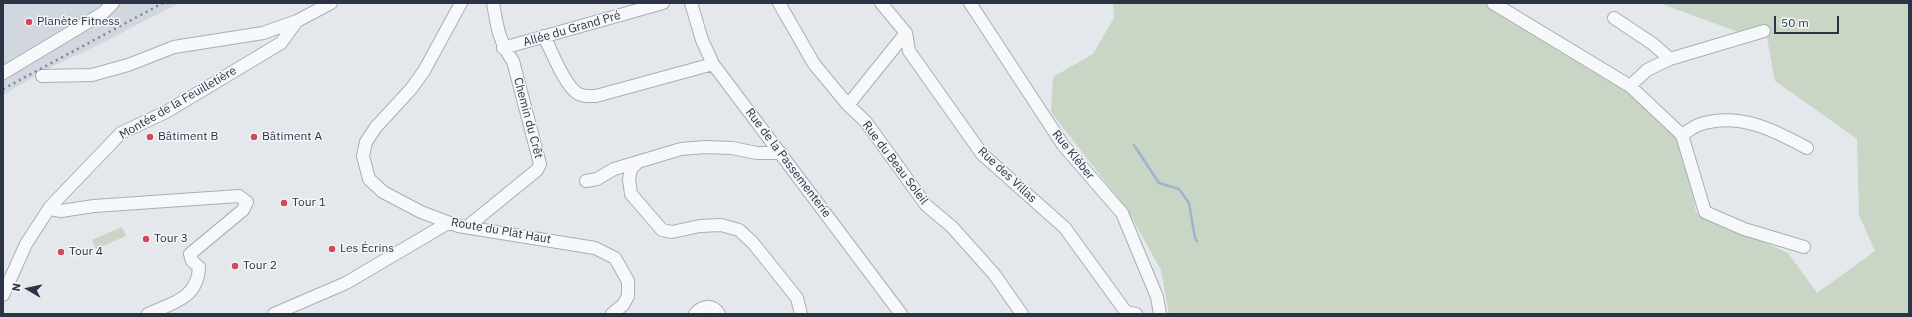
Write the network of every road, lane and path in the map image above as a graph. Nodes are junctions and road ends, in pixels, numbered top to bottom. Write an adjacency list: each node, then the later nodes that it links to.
1 (113, 3): 19 (street)
2 (331, 3): 12 (street)
3 (461, 3): 29 (street, Route du Plat Haut)
4 (493, 3): 16 (street, Chemin du Crêt)
5 (663, 3): 15 (street, Allée du Grand Pré)
6 (691, 3): 18 (street, Rue de la Passementerie)
7 (779, 3): 22 (street, Rue du Beau Soleil)
8 (881, 3): 14 (street, Rue des Villas)
9 (970, 3): 42 (street, Rue Kléber)
10 (1493, 3): 21 (street)
11 (1614, 18): 17 (street)
12 (297, 21): 20 (street); 28 (street, Montée de la Feuilletière)
13 (1764, 31): 17 (street)
14 (906, 33): 22 (street); 41 (street, Rue des Villas)
15 (544, 36): 16 (street, Allée du Grand Pré); 18 (street)
16 (504, 48): 30 (street, Chemin du Crêt)
17 (1670, 59): 21 (street)
18 (713, 64): 25 (street, Rue de la Passementerie)
19 (3, 73)
20 (42, 76)
21 (1630, 86): 23 (street)
22 (848, 105): 40 (street, Rue du Beau Soleil)
23 (1682, 135): 24 (street); 31 (street)
24 (1807, 148)
25 (781, 153): 26 (street); 39 (street, Rue de la Passementerie)
26 (637, 163): 27 (street); 38 (street)
27 (586, 181)
28 (50, 207): 32 (street, Montée de la Feuilletière); 33 (street)
29 (448, 222): 30 (street, Route du Plat Haut); 34 (street)
30 (467, 227): 35 (street, Route du Plat Haut)
31 (1804, 247)
32 (3, 294)
33 (148, 314)
34 (274, 314)
35 (612, 314)
36 (695, 314): 37 (street)
37 (719, 314)
38 (801, 314)
39 (901, 314)
40 (1022, 314)
41 (1136, 314)
42 (1160, 314)

